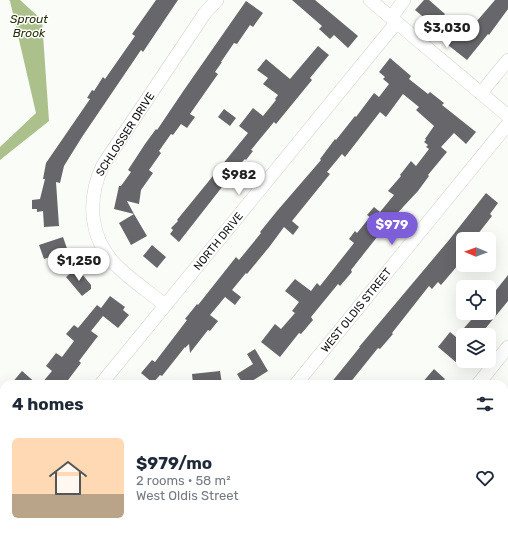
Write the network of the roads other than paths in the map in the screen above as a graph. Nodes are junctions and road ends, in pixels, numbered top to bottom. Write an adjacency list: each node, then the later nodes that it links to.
1 (217, 0): 9 (street, SCHLOSSER DRIVE)
2 (370, 0): 4 (street)
3 (404, 0): 4 (street, NORTH DRIVE)
4 (394, 21): 6 (street); 9 (street, NORTH DRIVE)
5 (508, 60): 6 (street)
6 (481, 94): 7 (street)
7 (508, 116)
8 (508, 124): 12 (street, WEST OLDIS STREET)
9 (165, 305): 11 (street, NORTH DRIVE)
10 (508, 347): 13 (street)
11 (110, 380)
12 (299, 380)
13 (481, 380)

